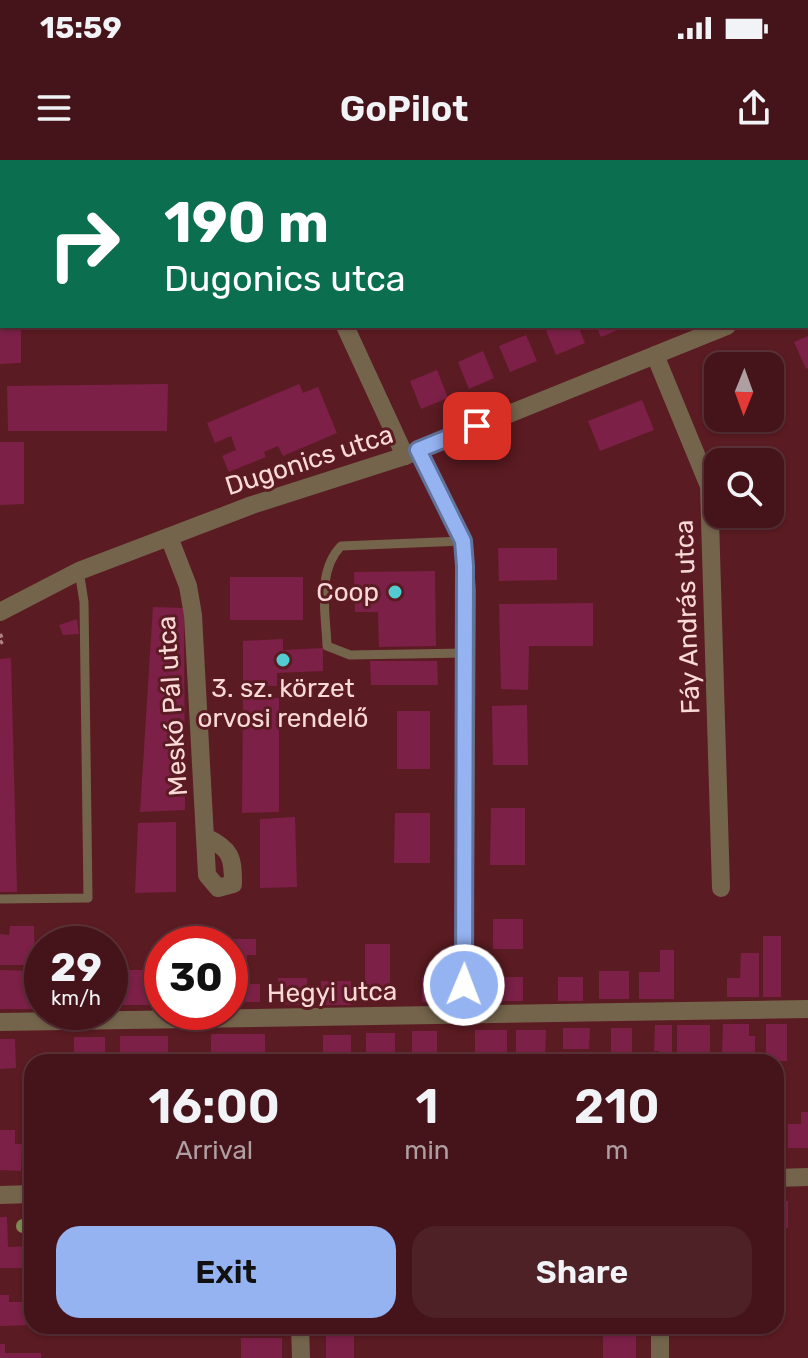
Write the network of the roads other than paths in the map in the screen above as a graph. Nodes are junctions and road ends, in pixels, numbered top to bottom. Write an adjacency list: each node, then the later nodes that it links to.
1 (346, 328): 4 (street)
2 (722, 328): 3 (street, Dugonics utca)
3 (655, 355): 4 (street, Dugonics utca); 11 (street, Fáy András utca)
4 (412, 453): 5 (street, Dugonics utca); 6 (street)
5 (169, 537): 7 (street, Dugonics utca); 10 (street, Meskó Pál utca)
6 (463, 541): 9 (street); 9 (lane)
7 (79, 571): 8 (street, Dugonics utca); 12 (lane)
8 (0, 612)
9 (466, 653): 14 (street)
10 (206, 837): 10 (street, Meskó Pál utca)
11 (721, 888)
12 (0, 899)
13 (808, 1009): 14 (street, Hegyi utca)
14 (464, 1017): 15 (street, Hegyi utca)
15 (0, 1022)
16 (808, 1177): 17 (street)
17 (784, 1178)
18 (24, 1194): 19 (street)
19 (0, 1195)
20 (300, 1334): 22 (street)
21 (660, 1334): 23 (street)
22 (301, 1358)
23 (660, 1358)

